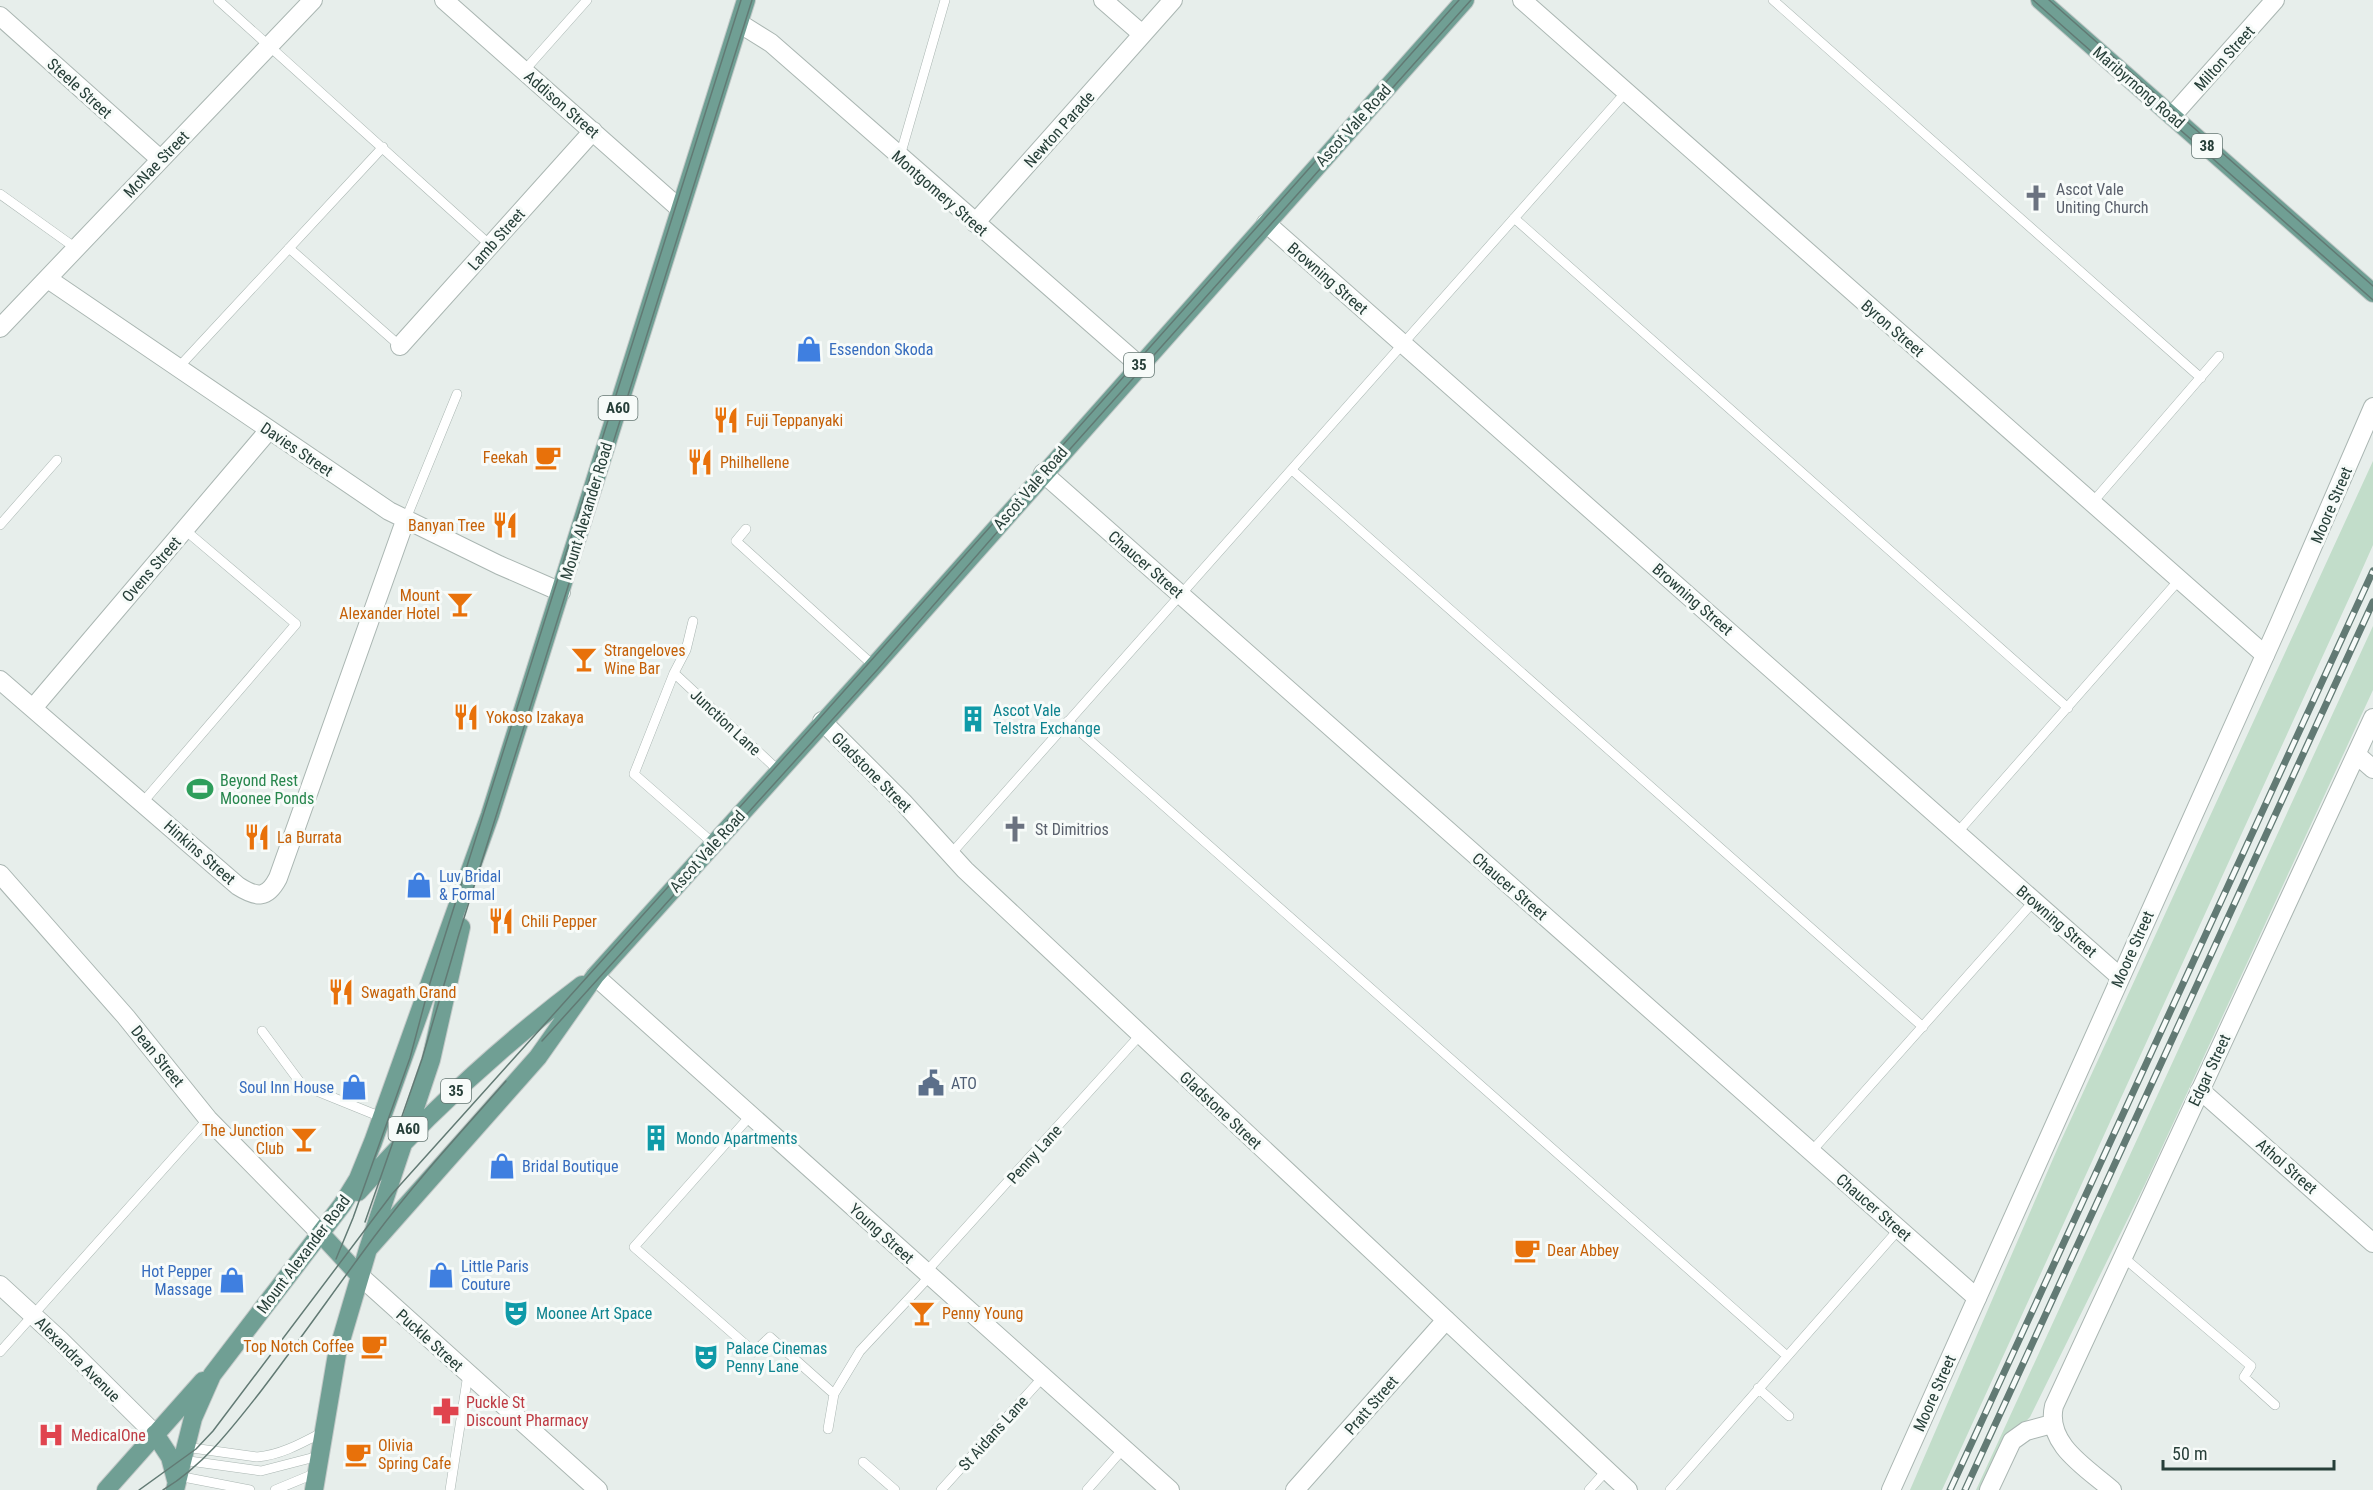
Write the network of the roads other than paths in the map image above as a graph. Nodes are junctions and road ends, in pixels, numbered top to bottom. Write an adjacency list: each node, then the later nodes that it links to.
1 (218, 0): 17 (lane)
2 (314, 0): 17 (street, McNae Street)
3 (444, 0): 18 (street, Addison Street)
4 (587, 0): 18 (lane)
5 (746, 0): 15 (main road, Mount Alexander Road / A60)
6 (945, 0): 23 (lane)
7 (1103, 0): 16 (street)
8 (1173, 0): 16 (street, Newton Parade)
9 (1465, 0): 28 (main road, Ascot Vale Road / 35)
10 (1522, 0): 19 (street, Byron Street)
11 (1773, 0): 41 (lane)
12 (2040, 0): 20 (main road, Maribyrnong Road / 38)
13 (2275, 0): 20 (street, Milton Street)
14 (0, 16): 24 (street, Steele Street)
15 (739, 23): 23 (street, Montgomery Street); 26 (main road, Mount Alexander Road / A60)
16 (1143, 34): 29 (street, Newton Parade)
17 (270, 46): 22 (lane); 24 (street, McNae Street)
18 (524, 71): 21 (street, Addison Street)
19 (1626, 92): 27 (lane); 48 (street, Byron Street)
20 (2172, 116): 34 (main road, Maribyrnong Road / 38)
21 (593, 131): 26 (street, Addison Street); 30 (street, Lamb Street)
22 (383, 147): 30 (lane); 31 (lane)
23 (900, 157): 29 (street, Montgomery Street)
24 (160, 159): 32 (street, McNae Street)
25 (0, 194): 32 (lane)
26 (680, 209): 54 (main road, Mount Alexander Road / A60)
27 (1514, 218): 36 (lane); 62 (lane)
28 (1266, 223): 36 (street, Browning Street); 39 (main road, Ascot Vale Road / 35)
29 (975, 224): 39 (street, Montgomery Street)
30 (490, 245): 37 (street, Lamb Street)
31 (289, 248): 37 (lane); 40 (lane)
32 (77, 249): 33 (street, McNae Street)
33 (48, 279): 35 (street, McNae Street); 40 (street, Davies Street)
34 (2373, 293)
35 (0, 328)
36 (1402, 343): 46 (lane); 71 (street, Browning Street)
37 (400, 346)
38 (2219, 356): 41 (lane)
39 (1139, 365): 47 (main road, Ascot Vale Road / 35)
40 (177, 369): 44 (street, Davies Street)
41 (2201, 378): 48 (lane)
42 (456, 394): 49 (lane)
43 (2373, 407): 57 (street, Moore Street)
44 (269, 430): 49 (street, Davies Street); 52 (street, Ovens Street)
45 (57, 460): 50 (lane)
46 (1292, 470): 55 (lane); 78 (lane)
47 (1043, 473): 55 (street, Chaucer Street); 58 (main road, Ascot Vale Road / 35)
48 (2092, 503): 53 (street, Byron Street)
49 (405, 521): 54 (street, Davies Street); 69 (street, Hinkins Street)
50 (0, 525)
51 (746, 529): 58 (lane)
52 (185, 530): 61 (street, Ovens Street); 69 (lane)
53 (2179, 580): 57 (street, Byron Street); 62 (lane)
54 (561, 592): 70 (main road, Mount Alexander Road / A60)
55 (1180, 594): 65 (lane); 86 (street, Chaucer Street)
56 (693, 621): 59 (lane)
57 (2265, 655): 77 (street, Moore Street)
58 (874, 666): 64 (main road, Ascot Vale Road / 35)
59 (674, 673): 68 (lane, Junction Lane); 72 (lane)
60 (0, 680): 61 (street, Hinkins Street)
61 (33, 708): 69 (street, Hinkins Street)
62 (2067, 708): 71 (lane)
63 (2373, 718): 66 (street, Edgar Street)
64 (822, 721): 68 (main road, Ascot Vale Road / 35); 73 (street, Gladstone Street)
65 (1068, 721): 73 (lane); 99 (lane)
66 (2357, 755): 67 (street); 81 (street, Edgar Street)
67 (2373, 769)
68 (778, 771): 72 (main road, Ascot Vale Road / 35)
69 (143, 802)
70 (490, 815): 83 (main road, Mount Alexander Road / A60); 85 (main road, Mount Alexander Road / A60)
71 (1957, 833): 75 (street, Browning Street)
72 (714, 844): 76 (main road, Ascot Vale Road / 35)
73 (950, 855): 80 (street, Gladstone Street)
74 (0, 874): 84 (street, Dean Street)
75 (2034, 901): 77 (street, Browning Street); 78 (lane)
76 (595, 976): 82 (street, Young Street); 85 (main road, Ascot Vale Road / 35); 90 (main road, Ascot Vale Road / 35)
77 (2120, 976): 95 (street, Moore Street)
78 (1923, 1027): 86 (lane)
79 (262, 1031): 83 (lane)
80 (1141, 1034): 92 (lane, Penny Lane); 97 (street, Gladstone Street)
81 (2200, 1090): 89 (street, Athol Street); 91 (street, Edgar Street)
82 (751, 1114): 92 (street, Young Street); 104 (lane)
83 (381, 1117): 87 (main road, Mount Alexander Road / A60)
84 (208, 1119): 87 (street, Dean Street); 96 (lane)
85 (404, 1143): 87 (main road, Ascot Vale Road / 35); 90 (main road, Mount Alexander Road / A60)
86 (1811, 1152): 88 (street, Chaucer Street)
87 (326, 1228): 93 (main road, Puckle Street); 100 (main road, Mount Alexander Road / A60)
88 (1899, 1229): 95 (street, Chaucer Street); 99 (lane)
89 (2373, 1243)
90 (368, 1249): 93 (main road, Mount Alexander Road / A60)
91 (2123, 1257): 105 (lane); 107 (street, Edgar Street)
92 (928, 1274): 102 (street, Young Street); 104 (lane, Penny Lane)
93 (360, 1276): 101 (street, Puckle Street); 109 (main road, Mount Alexander Road / A60)
94 (0, 1285): 96 (street, Alexandra Avenue)
95 (1977, 1298): 129 (street, Moore Street)
96 (33, 1315): 98 (lane); 110 (street, Alexandra Avenue)
97 (1446, 1320): 114 (street, Gladstone Street); 125 (street, Pratt Street)
98 (0, 1352)
99 (1786, 1356): 103 (lane)
100 (224, 1358): 110 (main road); 113 (main road, Mount Alexander Road / A60)
101 (468, 1374): 119 (lane); 120 (street, Puckle Street)
102 (1044, 1376): 111 (street, Young Street); 122 (lane, St Aidans Lane)
103 (1758, 1388): 106 (lane); 128 (lane)
104 (834, 1394): 108 (lane)
105 (2275, 1405)
106 (1789, 1416)
107 (2052, 1424): 130 (street); 131 (street)
108 (828, 1429)
109 (323, 1432): 113 (lane); 115 (main road, Mount Alexander Road / A60)
110 (155, 1434): 113 (main road); 116 (main road)
111 (1123, 1449): 123 (lane); 124 (street, Young Street)
112 (863, 1462): 121 (lane)
113 (179, 1471): 115 (lane); 117 (lane)
114 (1606, 1471): 126 (lane); 127 (street, Gladstone Street)
115 (316, 1473): 118 (lane)
116 (106, 1490)
117 (250, 1490)
118 (275, 1490)
119 (450, 1490)
120 (598, 1490)
121 (895, 1490)
122 (941, 1490)
123 (1087, 1490)
124 (1170, 1490)
125 (1295, 1490)
126 (1589, 1490)
127 (1628, 1490)
128 (1670, 1490)
129 (1891, 1490)
130 (1989, 1490)
131 (2112, 1490)

